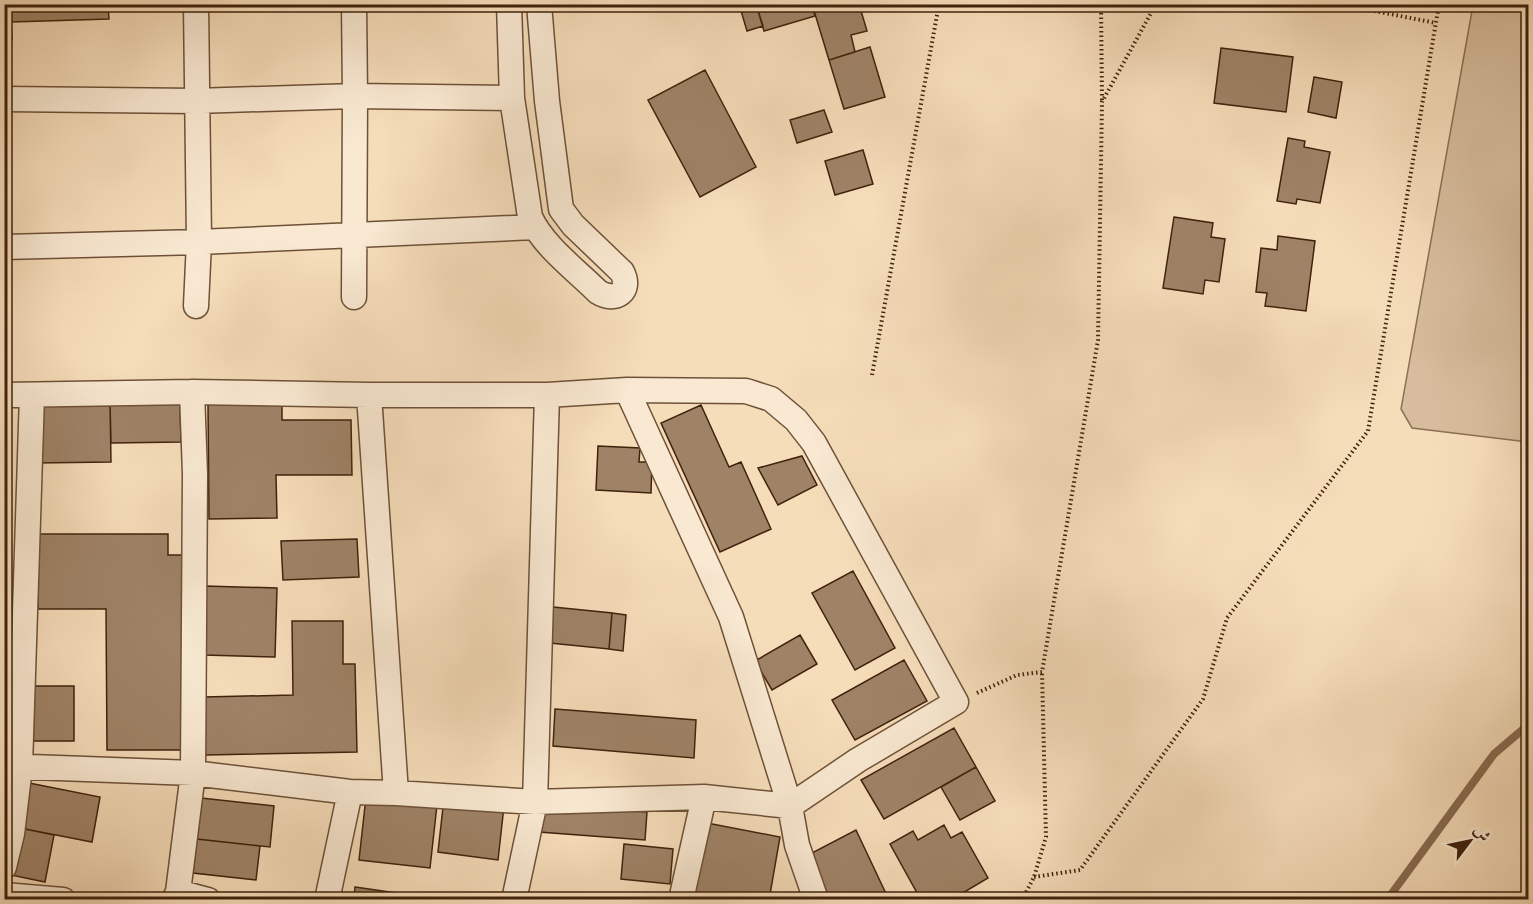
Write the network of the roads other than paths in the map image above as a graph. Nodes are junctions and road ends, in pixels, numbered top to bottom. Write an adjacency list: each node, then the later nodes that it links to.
1 (196, 4): 8 (street)
2 (354, 4): 5 (street)
3 (509, 4): 6 (street)
4 (539, 4): 9 (street)
5 (356, 96): 6 (street); 8 (street); 10 (street)
6 (512, 98): 9 (street)
7 (4, 99): 8 (street)
8 (196, 100): 11 (street)
9 (535, 227): 10 (street)
10 (354, 234): 11 (street); 13 (street)
11 (199, 242): 12 (street); 14 (street)
12 (4, 247)
13 (354, 297)
14 (196, 306)
15 (627, 390): 20 (street); 28 (street); 28 (street)
16 (192, 392): 18 (street); 19 (street); 23 (street)
17 (4, 395): 18 (street)
18 (32, 395): 21 (street)
19 (369, 395): 20 (street); 25 (street)
20 (547, 395): 27 (street)
21 (16, 561): 22 (street)
22 (12, 766): 23 (street); 29 (street)
23 (193, 773): 24 (street); 31 (street)
24 (350, 792): 25 (street); 34 (street)
25 (396, 793): 27 (street)
26 (704, 797): 27 (street); 28 (street); 36 (street)
27 (535, 802): 35 (street)
28 (790, 806): 37 (street)
29 (4, 867)
30 (4, 895): 32 (street)
31 (176, 896): 33 (street)
32 (63, 900)
33 (208, 900)
34 (327, 900)
35 (514, 900)
36 (681, 900)
37 (816, 900)

